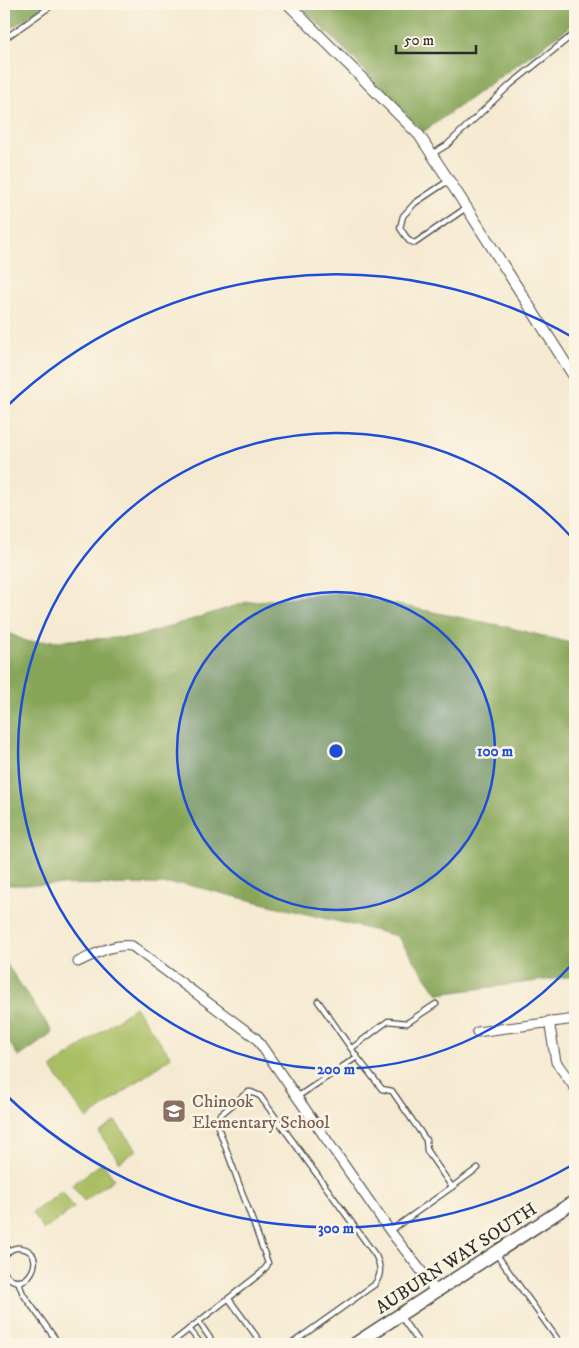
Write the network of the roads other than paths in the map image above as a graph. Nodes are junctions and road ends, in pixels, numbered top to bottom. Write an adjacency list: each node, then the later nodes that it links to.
1 (54, 4): 4 (lane)
2 (288, 4): 5 (street)
3 (575, 33): 5 (lane)
4 (4, 39)
5 (432, 154): 6 (street)
6 (450, 180): 7 (street); 7 (lane)
7 (467, 207): 8 (street)
8 (575, 378)
9 (78, 962): 18 (street)
10 (318, 1001): 15 (lane)
11 (436, 1004): 15 (lane)
12 (575, 1018): 13 (street)
13 (549, 1022): 14 (street); 17 (street)
14 (477, 1032)
15 (352, 1048): 16 (lane)
16 (357, 1057): 18 (lane); 20 (lane)
17 (575, 1088)
18 (297, 1097): 22 (street)
19 (478, 1168): 20 (lane)
20 (452, 1186): 22 (lane)
21 (575, 1202): 23 (main road, AUBURN WAY SOUTH)
22 (390, 1231): 27 (street)
23 (496, 1253): 27 (main road, AUBURN WAY SOUTH); 40 (lane)
24 (4, 1257): 26 (lane)
25 (4, 1272): 26 (lane)
26 (18, 1281): 34 (lane)
27 (435, 1292): 29 (main road, AUBURN WAY SOUTH)
28 (229, 1299): 30 (lane); 32 (lane); 38 (lane)
29 (400, 1316): 33 (main road, AUBURN WAY SOUTH); 39 (lane)
30 (199, 1322): 31 (lane); 37 (lane)
31 (189, 1330): 35 (lane); 36 (lane)
32 (261, 1342)
33 (364, 1342)
34 (59, 1344)
35 (170, 1344)
36 (201, 1344)
37 (214, 1344)
38 (291, 1344)
39 (420, 1344)
40 (561, 1344)

